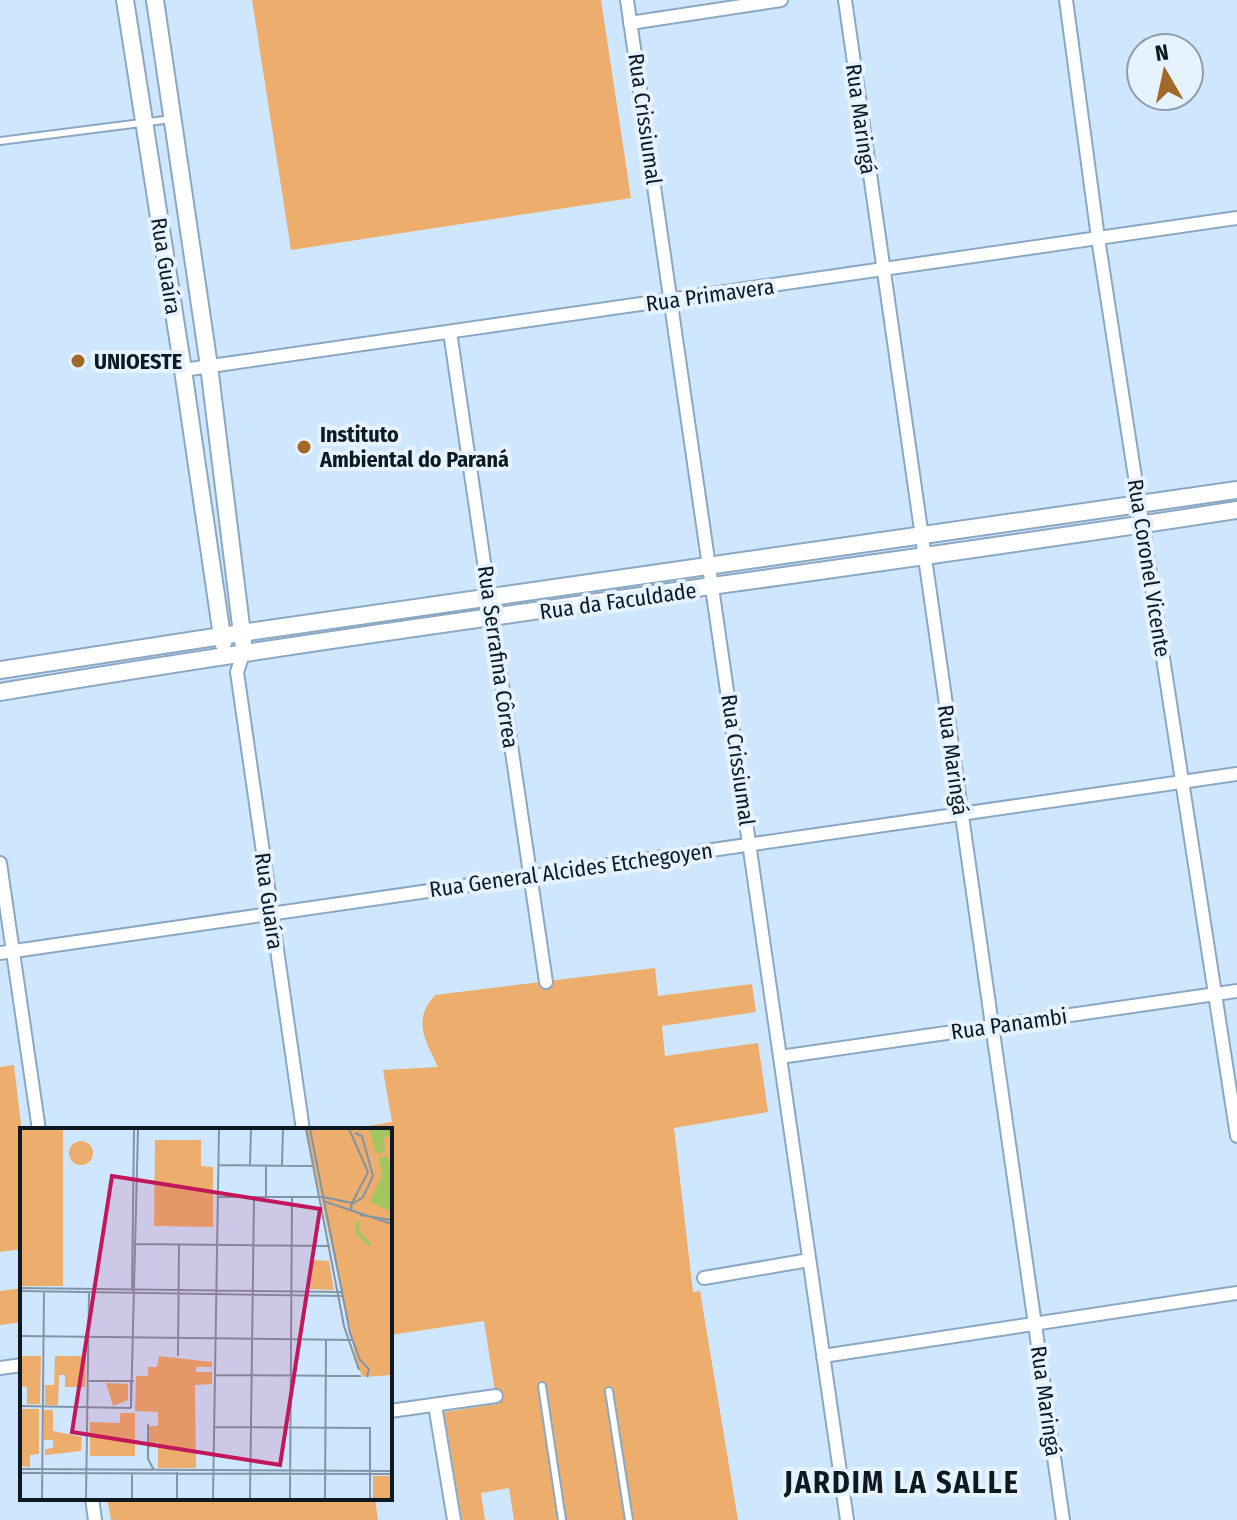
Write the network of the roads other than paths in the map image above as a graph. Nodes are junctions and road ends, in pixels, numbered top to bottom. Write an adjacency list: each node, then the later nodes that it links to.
1 (125, 0): 9 (street, Rua Guaíra)
2 (155, 0): 8 (street, Rua Guaíra)
3 (627, 0): 7 (street, Rua Crissiumal)
4 (781, 0): 7 (street)
5 (845, 0): 13 (street, Rua Maringá)
6 (1066, 0): 12 (street, Rua Coronel Vicente)
7 (630, 23): 14 (street, Rua Crissiumal)
8 (172, 119): 9 (lane); 16 (street, Rua Guaíra)
9 (143, 123): 10 (lane); 17 (street, Rua Guaíra)
10 (0, 141)
11 (1237, 218): 12 (street, Rua Primavera)
12 (1098, 238): 13 (street, Rua Primavera); 19 (street, Rua Coronel Vicente)
13 (882, 269): 14 (street, Rua Primavera); 22 (street, Rua Maringá)
14 (671, 301): 15 (street, Rua Primavera); 24 (street, Rua Crissiumal)
15 (450, 332): 16 (street, Rua Primavera); 26 (street, Rua Serrafina Côrrea)
16 (209, 366): 17 (street, Rua Primavera); 28 (street, Rua Guaíra)
17 (183, 370): 29 (street, Rua Guaíra)
18 (1237, 490): 19 (street, Rua da Faculdade)
19 (1140, 504): 21 (street, Rua Coronel Vicente); 22 (street, Rua da Faculdade)
20 (1237, 510): 21 (street, Rua da Faculdade)
21 (1142, 525): 23 (street, Rua da Faculdade); 36 (street, Rua Coronel Vicente)
22 (921, 535): 23 (street, Rua Maringá); 24 (street, Rua da Faculdade)
23 (925, 556): 25 (street, Rua da Faculdade); 37 (street, Rua Maringá)
24 (709, 565): 25 (street, Rua Crissiumal); 26 (street, Rua da Faculdade)
25 (713, 588): 27 (street, Rua da Faculdade); 38 (street, Rua Crissiumal)
26 (489, 597): 27 (street, Rua Serrafina Côrrea); 28 (street, Rua da Faculdade)
27 (492, 618): 30 (street, Rua da Faculdade); 40 (street, Rua Serrafina Côrrea)
28 (241, 633): 29 (street, Rua da Faculdade); 30 (street, Rua Guaíra)
29 (222, 636): 31 (street, Rua Guaíra); 32 (street, Rua da Faculdade)
30 (244, 651): 31 (street, Rua da Faculdade); 33 (street, Rua Guaíra)
31 (225, 654): 33 (street, Rua Guaíra); 34 (street, Rua da Faculdade)
32 (0, 670)
33 (237, 672): 41 (street, Rua Guaíra)
34 (0, 692)
35 (1237, 774): 36 (street, Rua General Alcides Etchegoyen)
36 (1182, 782): 37 (street, Rua General Alcides Etchegoyen); 45 (street, Rua Coronel Vicente)
37 (961, 814): 38 (street, Rua General Alcides Etchegoyen); 46 (street, Rua Maringá)
38 (750, 844): 40 (street, Rua General Alcides Etchegoyen); 47 (street, Rua Crissiumal)
39 (0, 863): 42 (street)
40 (530, 876): 41 (street, Rua General Alcides Etchegoyen); 43 (street, Rua Serrafina Côrrea)
41 (270, 914): 42 (street, Rua General Alcides Etchegoyen); 49 (street, Rua Guaíra)
42 (7, 952): 48 (street)
43 (546, 982)
44 (1237, 991): 45 (street, Rua Panambi)
45 (1215, 995): 46 (street, Rua Panambi); 50 (street, Rua Coronel Vicente)
46 (992, 1027): 47 (street, Rua Panambi); 54 (street, Rua Maringá)
47 (780, 1057): 51 (street, Rua Crissiumal)
48 (39, 1128)
49 (303, 1128)
50 (1237, 1136)
51 (809, 1260): 52 (street); 55 (street, Rua Crissiumal)
52 (704, 1278)
53 (1237, 1293): 54 (street)
54 (1035, 1323): 55 (street); 69 (street, Rua Maringá)
55 (823, 1356): 68 (street, Rua Crissiumal)
56 (20, 1365): 57 (street)
57 (0, 1368)
58 (542, 1386): 66 (lane)
59 (609, 1391): 67 (lane)
60 (496, 1396): 61 (street)
61 (435, 1405): 62 (street); 65 (street)
62 (392, 1411)
63 (92, 1500): 64 (street)
64 (95, 1520)
65 (454, 1520)
66 (562, 1520)
67 (629, 1520)
68 (847, 1520)
69 (1063, 1520)

